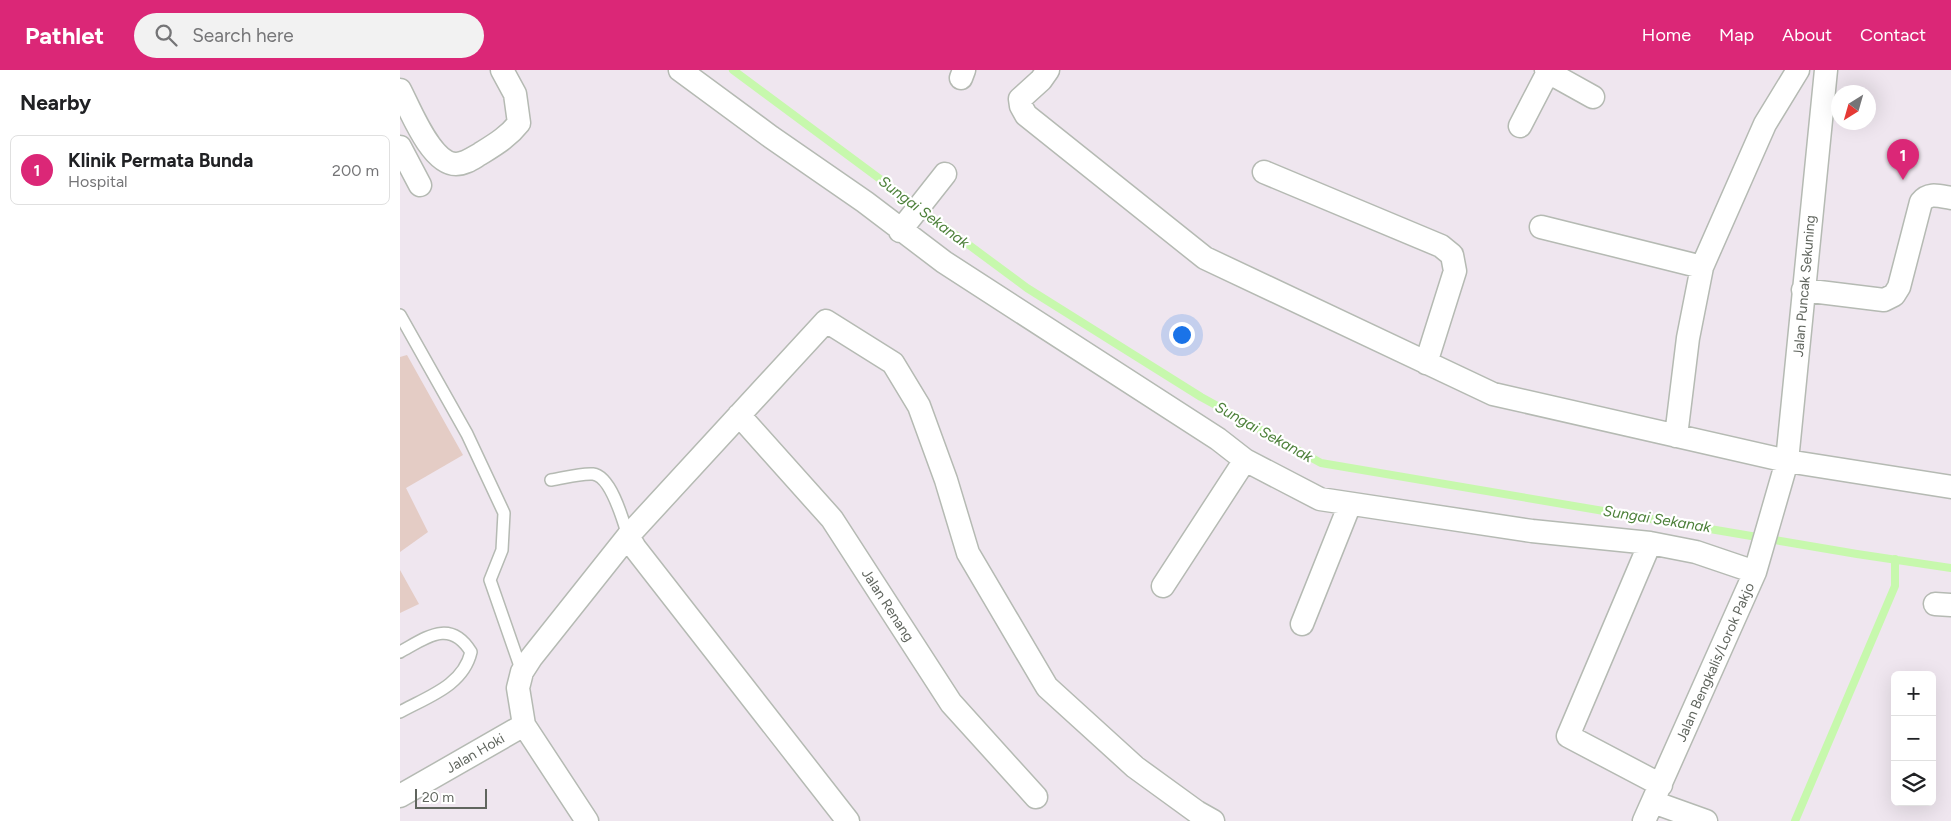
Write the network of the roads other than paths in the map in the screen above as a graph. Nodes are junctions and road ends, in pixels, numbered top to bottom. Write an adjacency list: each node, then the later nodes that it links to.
1 (502, 70): 7 (street)
2 (680, 70): 16 (street)
3 (1048, 70): 20 (street)
4 (1798, 70): 17 (street)
5 (1826, 70): 18 (street, Jalan Puncak Sekuning)
6 (1547, 71): 8 (street); 9 (street)
7 (400, 90)
8 (1593, 97)
9 (1520, 126)
10 (400, 147): 13 (street)
11 (1264, 172): 20 (street)
12 (940, 181): 16 (street)
13 (420, 185)
14 (1951, 198): 18 (street)
15 (1541, 227): 17 (street)
16 (902, 228): 23 (street)
17 (1702, 268): 22 (street)
18 (1803, 290): 24 (street, Jalan Puncak Sekuning)
19 (400, 315): 35 (lane)
20 (1426, 363): 22 (street)
21 (738, 414): 29 (street); 39 (street, Jalan Renang); 43 (street)
22 (1676, 436): 24 (street)
23 (1245, 460): 28 (street); 32 (street)
24 (1787, 461): 26 (street); 27 (street, Jalan Puncak Sekuning)
25 (551, 480): 29 (lane)
26 (1951, 487)
27 (1776, 500): 31 (street, Jalan Bengkalis/Lorok Pakjo)
28 (1350, 504): 30 (street); 33 (street)
29 (628, 536): 35 (street); 42 (street)
30 (1650, 543): 31 (street); 40 (street)
31 (1756, 568): 40 (street, Jalan Bengkalis/Lorok Pakjo)
32 (1162, 586)
33 (1302, 624)
34 (400, 652): 36 (lane)
35 (522, 672): 37 (street)
36 (400, 712)
37 (524, 725): 38 (street, Jalan Hoki); 41 (street)
38 (400, 796)
39 (1036, 797)
40 (1653, 803): 44 (street)
41 (587, 821)
42 (848, 821)
43 (1213, 821)
44 (1706, 821)

